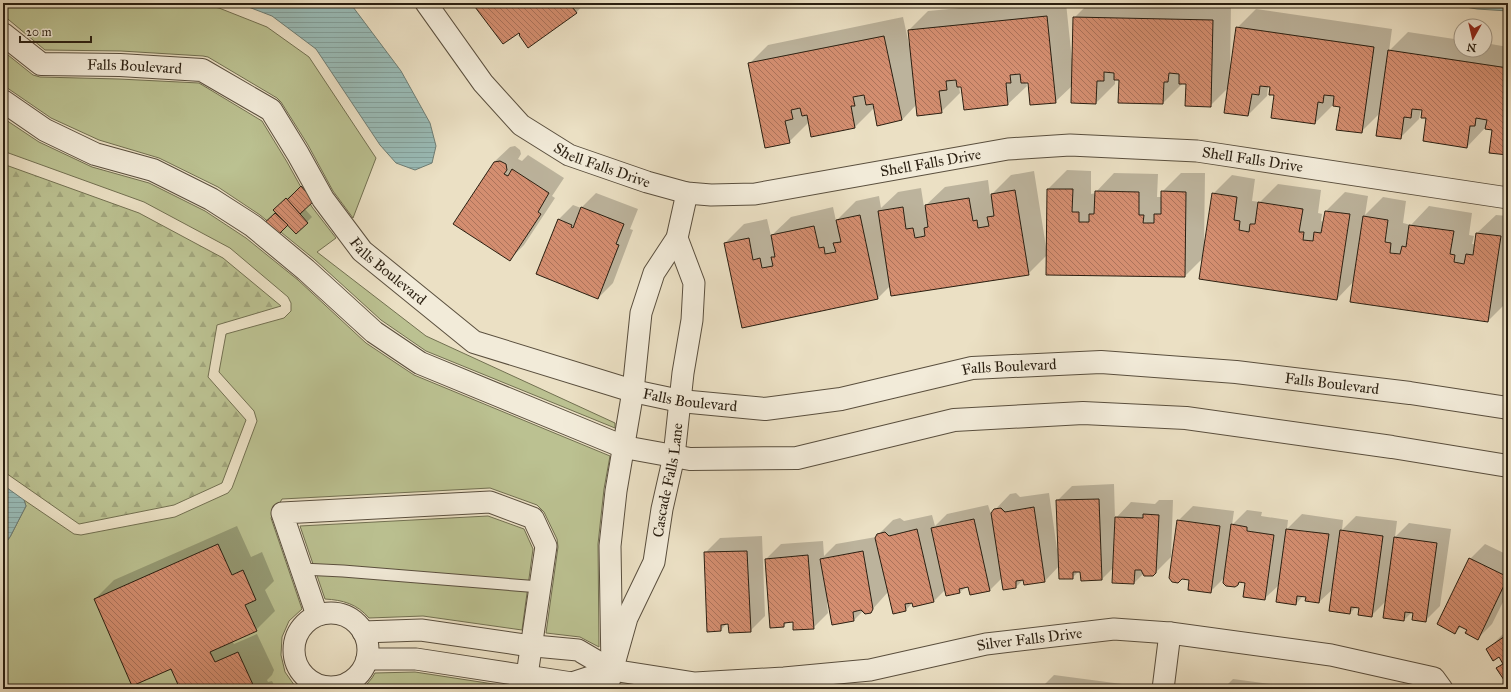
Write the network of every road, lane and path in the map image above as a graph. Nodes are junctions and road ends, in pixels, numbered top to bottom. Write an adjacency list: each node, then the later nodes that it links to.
1 (426, 3): 4 (street, Shell Falls Drive)
2 (3, 34): 7 (street, Falls Boulevard)
3 (3, 102): 10 (street)
4 (687, 194): 5 (street, Shell Falls Drive); 6 (street)
5 (1508, 198)
6 (677, 238): 7 (street); 8 (street, Cascade Falls Lane)
7 (633, 391): 8 (street, Falls Boulevard); 10 (street)
8 (680, 401): 9 (street, Falls Boulevard); 11 (street, Cascade Falls Lane)
9 (1508, 408)
10 (624, 447): 11 (street); 20 (street)
11 (674, 456): 12 (street); 20 (street, Cascade Falls Lane)
12 (1508, 466)
13 (302, 569): 14 (lane); 14 (street); 15 (street)
14 (540, 587): 18 (street)
15 (317, 615): 16 (street); 22 (street)
16 (363, 632): 18 (street); 19 (street)
17 (1170, 633): 20 (street, Silver Falls Drive); 23 (street); 24 (street, Silver Falls Drive)
18 (532, 645): 20 (street); 21 (street)
19 (367, 659): 21 (street); 22 (street)
20 (609, 680): 21 (street)
21 (526, 682)
22 (327, 688)
23 (1163, 689)
24 (1442, 689)

